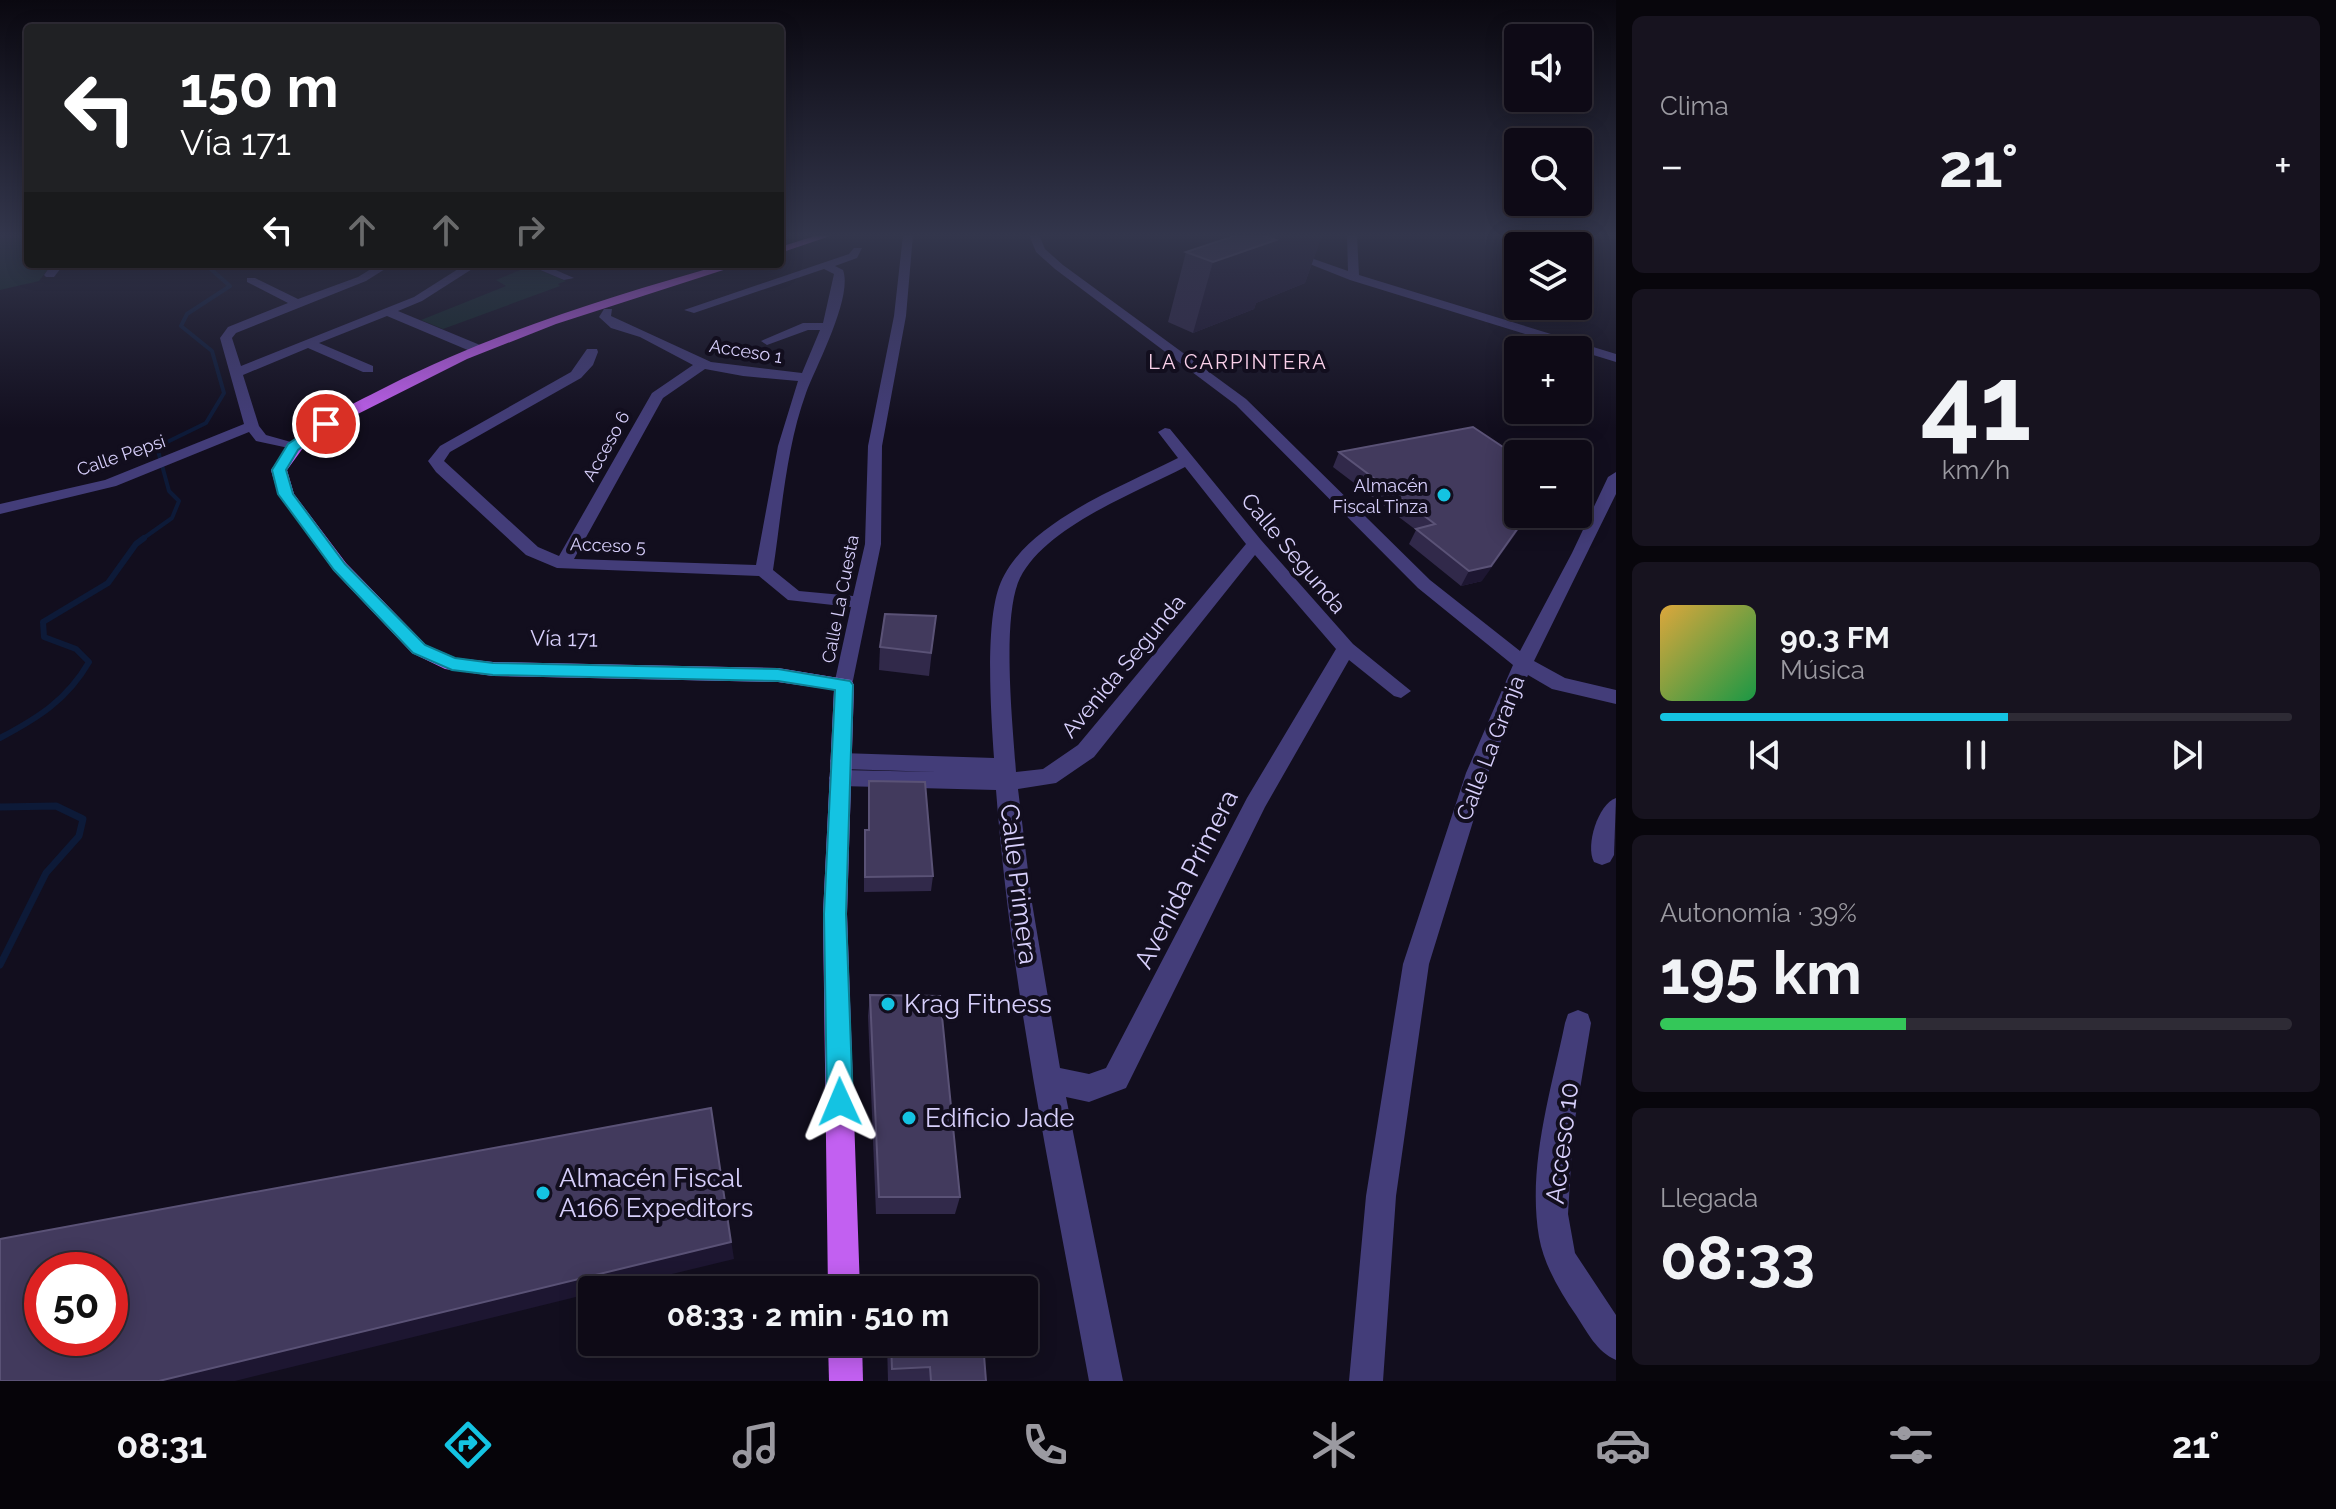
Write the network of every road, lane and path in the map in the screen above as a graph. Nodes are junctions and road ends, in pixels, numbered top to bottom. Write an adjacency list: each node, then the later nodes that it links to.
1 (290, 299): 10 (street)
2 (307, 299): 10 (street)
3 (418, 299): 13 (street)
4 (630, 299): 11 (main road)
5 (721, 299): 12 (street)
6 (835, 299): 14 (street)
7 (902, 299): 33 (street, Calle La Cuesta)
8 (1103, 299): 35 (street, Calle La Granja)
9 (1424, 299): 19 (street)
10 (297, 303): 22 (street)
11 (602, 309): 17 (main road); 20 (street, Acceso 1)
12 (690, 310)
13 (389, 312): 16 (street); 17 (street)
14 (828, 327): 15 (street); 23 (street)
15 (767, 341)
16 (310, 344): 21 (street); 22 (street)
17 (475, 348): 26 (main road)
18 (592, 352): 31 (street, Acceso 5)
19 (1616, 358)
20 (703, 364): 23 (street, Acceso 1); 31 (street, Acceso 6)
21 (368, 369)
22 (238, 372): 24 (street)
23 (806, 377): 32 (street)
24 (252, 426): 26 (street); 29 (street, Calle Pepsi)
25 (1165, 432): 27 (street, Calle Segunda)
26 (293, 447): 36 (main road, Vía 171)
27 (1187, 460): 30 (street, Calle Segunda); 40 (street, Calle Primera)
28 (1616, 477): 35 (street)
29 (0, 509)
30 (1255, 544): 34 (street, Calle Segunda); 40 (street, Avenida Segunda)
31 (563, 564): 32 (street, Acceso 5)
32 (764, 571): 33 (street)
33 (859, 602): 36 (street, Calle La Cuesta)
34 (1346, 648): 37 (street, Calle Segunda); 44 (street, Avenida Primera)
35 (1523, 663): 38 (street); 50 (street, Calle La Granja)
36 (844, 685): 39 (main road)
37 (1401, 691)
38 (1616, 697)
39 (840, 770): 40 (street, Avenida Segunda); 45 (main road)
40 (1005, 774): 44 (street, Calle Primera)
41 (1616, 807): 42 (street)
42 (1602, 855)
43 (1578, 1023): 46 (street, Acceso 10)
44 (1048, 1079): 49 (street, Calle Primera)
45 (844, 1276)
46 (1616, 1343)
47 (845, 1356): 48 (main road)
48 (846, 1381)
49 (1106, 1381)
50 (1366, 1381)

